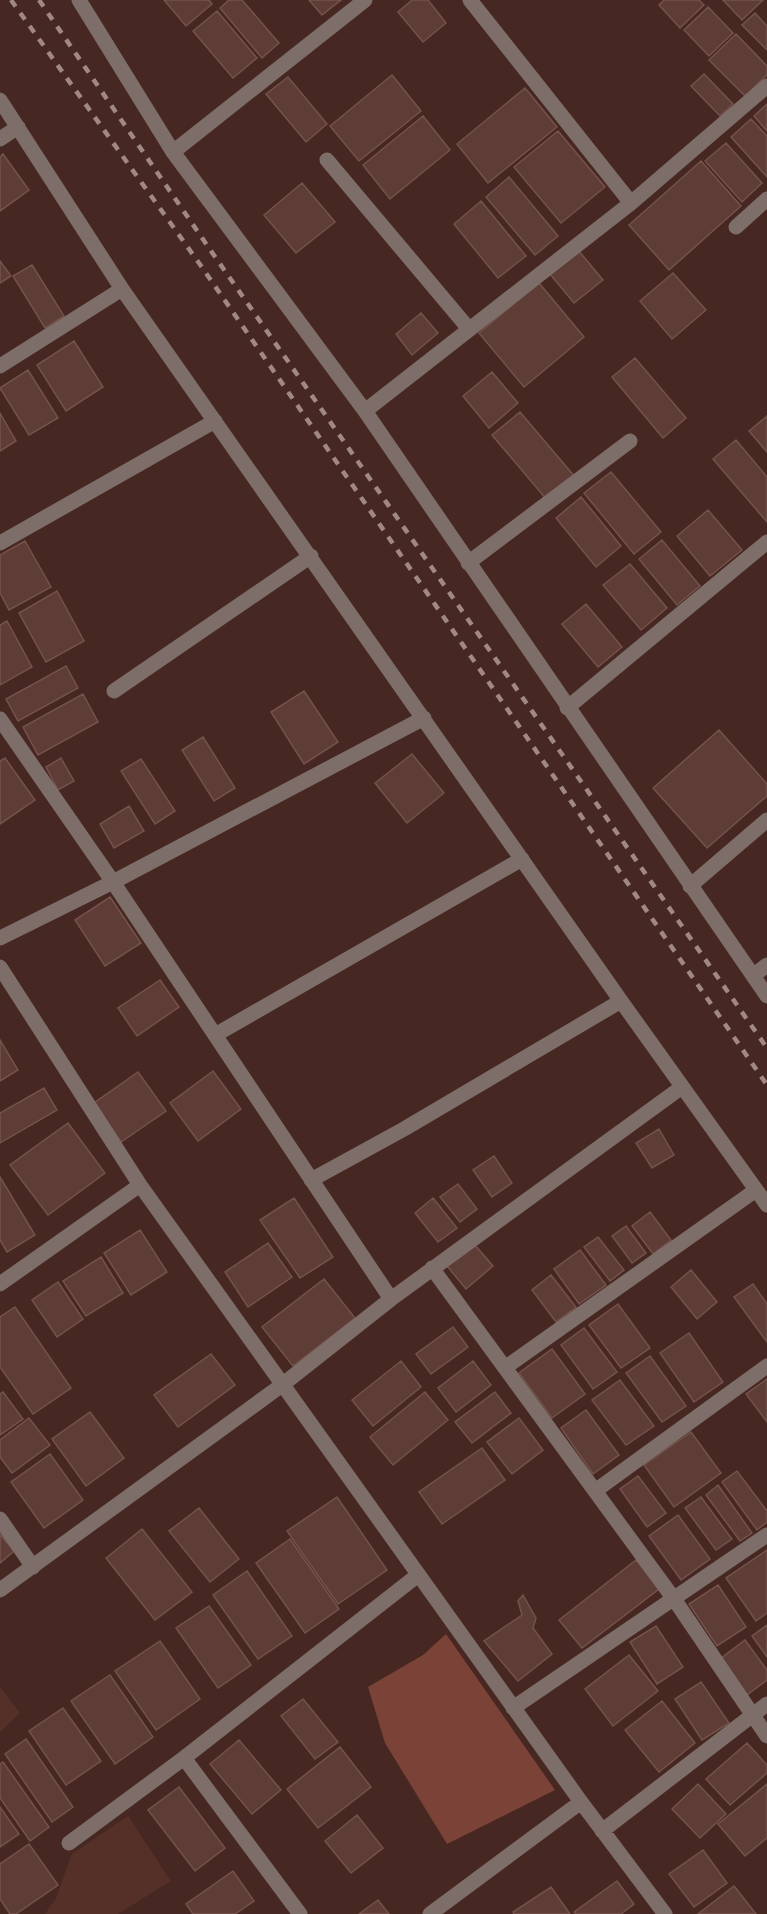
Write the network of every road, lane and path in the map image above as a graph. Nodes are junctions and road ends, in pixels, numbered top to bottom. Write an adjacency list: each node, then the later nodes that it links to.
1 (79, 0): 8 (street)
2 (365, 0): 8 (street)
3 (470, 0): 11 (street)
4 (767, 86): 11 (street)
5 (0, 100): 6 (street)
6 (18, 127): 7 (street); 13 (street)
7 (0, 139)
8 (173, 152): 16 (street)
9 (327, 160): 14 (street)
10 (767, 199): 12 (street)
11 (631, 203): 14 (street)
12 (736, 227)
13 (122, 289): 15 (street); 17 (street)
14 (469, 329): 16 (street)
15 (0, 366)
16 (364, 411): 22 (street)
17 (215, 421): 20 (street); 21 (street)
18 (630, 441): 22 (street)
19 (767, 542): 24 (street)
20 (0, 543)
21 (311, 556): 23 (street); 25 (street)
22 (468, 563): 24 (street)
23 (114, 691)
24 (567, 708): 30 (street)
25 (424, 718): 28 (street); 29 (street)
26 (0, 719): 29 (street)
27 (767, 820): 30 (street)
28 (522, 859): 36 (street); 37 (street)
29 (113, 882): 31 (street); 37 (street)
30 (690, 886): 34 (street)
31 (0, 938)
32 (767, 965): 34 (street)
33 (0, 967): 40 (street)
34 (753, 976): 35 (street)
35 (767, 996)
36 (621, 1001): 38 (street); 39 (street)
37 (215, 1035): 39 (street)
38 (682, 1086): 41 (street); 43 (street)
39 (311, 1180): 45 (street)
40 (140, 1185): 44 (street); 48 (street)
41 (756, 1190): 42 (street); 47 (street)
42 (767, 1205)
43 (432, 1268): 45 (street); 47 (street)
44 (0, 1284)
45 (391, 1299): 48 (street)
46 (767, 1366): 49 (street)
47 (506, 1367): 49 (street)
48 (282, 1385): 52 (street); 53 (street)
49 (595, 1491): 55 (street)
50 (0, 1519): 52 (street)
51 (767, 1535): 55 (street)
52 (33, 1567): 54 (street)
53 (418, 1575): 57 (street); 60 (street)
54 (0, 1590)
55 (674, 1599): 57 (street); 58 (street)
56 (767, 1704): 58 (street)
57 (513, 1708): 61 (street)
58 (753, 1715): 59 (street); 62 (street)
59 (767, 1736)
60 (184, 1758): 63 (street); 64 (street)
61 (581, 1803): 62 (street); 65 (street)
62 (602, 1831): 66 (street)
63 (69, 1843)
64 (300, 1914)
65 (430, 1914)
66 (665, 1914)

